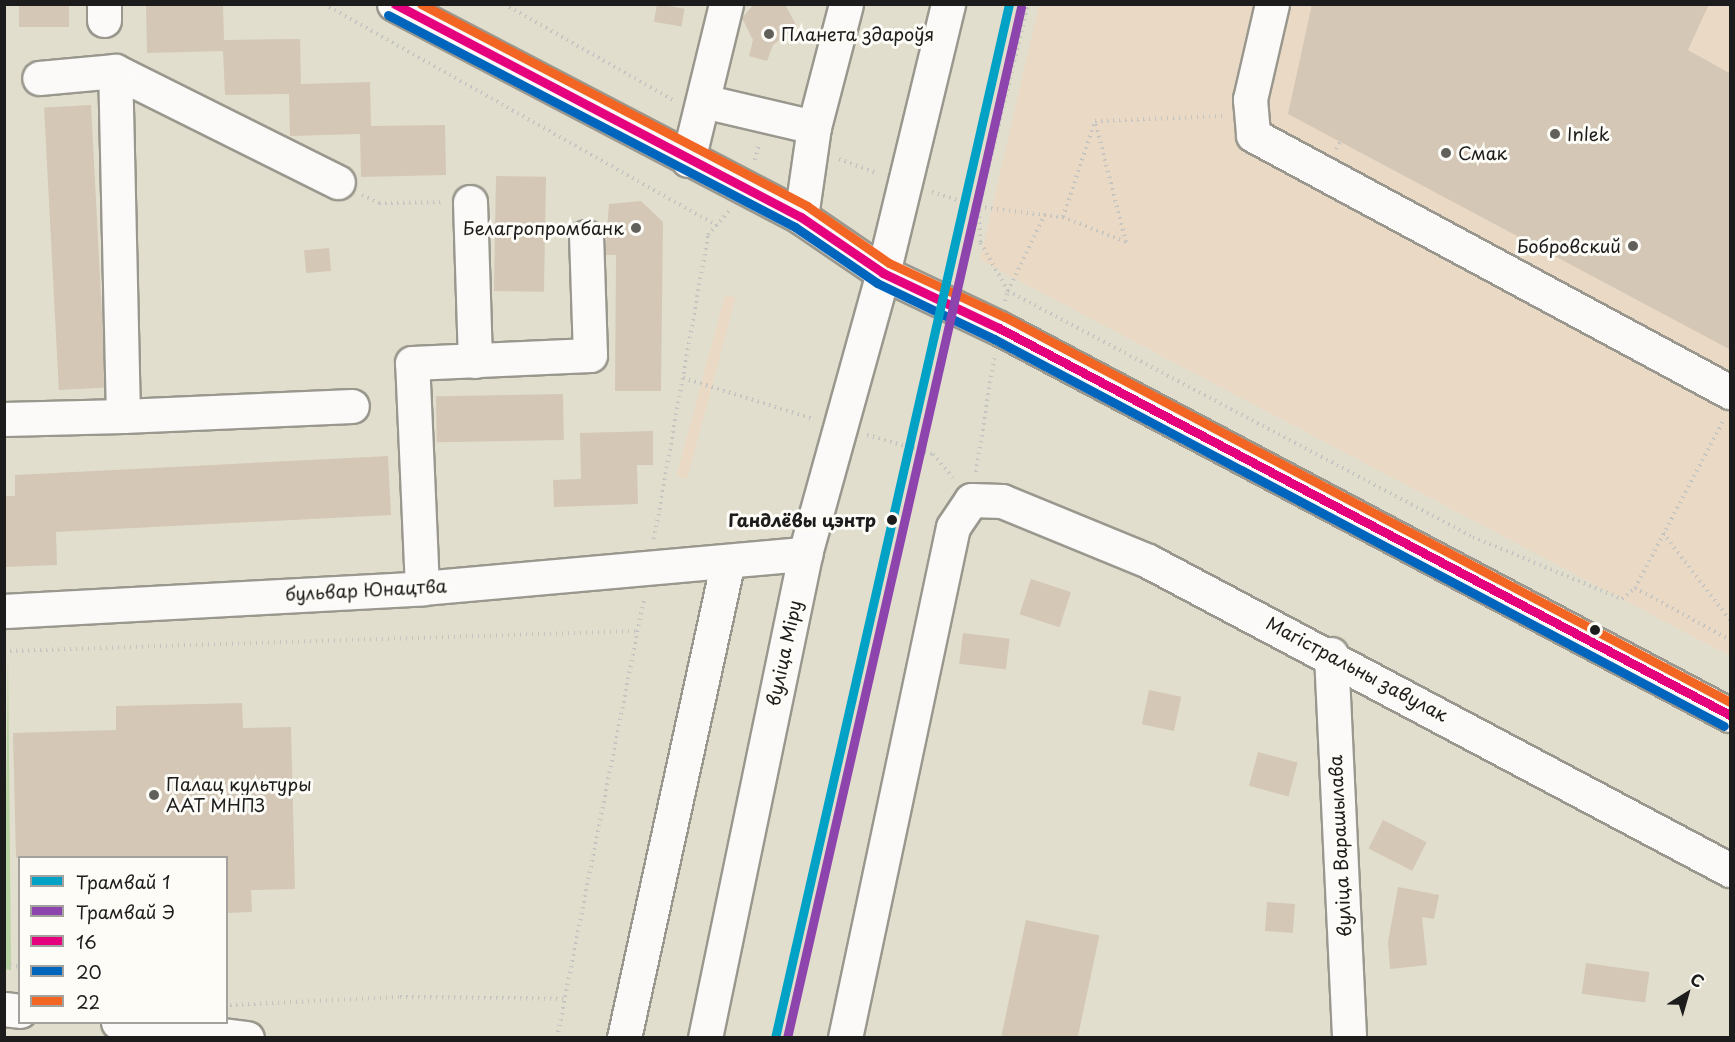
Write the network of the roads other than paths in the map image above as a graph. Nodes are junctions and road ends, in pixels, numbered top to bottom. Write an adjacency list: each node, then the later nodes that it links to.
1 (394, 4): 10 (street)
2 (726, 4): 8 (street)
3 (846, 4): 9 (street)
4 (948, 4): 15 (street, вуліца Міру)
5 (1272, 4): 17 (street)
6 (115, 71): 7 (street); 11 (street); 19 (street)
7 (39, 78)
8 (701, 108): 9 (street); 10 (street)
9 (813, 138): 13 (street)
10 (688, 160): 13 (street)
11 (338, 182)
12 (470, 202): 16 (street)
13 (801, 218): 15 (street)
14 (586, 237): 16 (street)
15 (883, 273): 21 (street, вуліца Міру); 26 (street)
16 (475, 361): 23 (street)
17 (1731, 392)
18 (352, 406): 19 (street)
19 (123, 416): 20 (street)
20 (4, 419)
21 (805, 554): 22 (street, бульвар Юнацтва); 31 (street, вуліца Міру)
22 (728, 563): 23 (street, бульвар Юнацтва); 29 (street)
23 (422, 588): 24 (street, бульвар Юнацтва)
24 (4, 611)
25 (1331, 654): 27 (street, Магістральны завулак); 32 (street, Магістральны завулак); 33 (street, вуліца Варашылава)
26 (1731, 715)
27 (1731, 870)
28 (127, 1024): 30 (street)
29 (620, 1037)
30 (247, 1038)
31 (705, 1038)
32 (845, 1038)
33 (1349, 1038)

